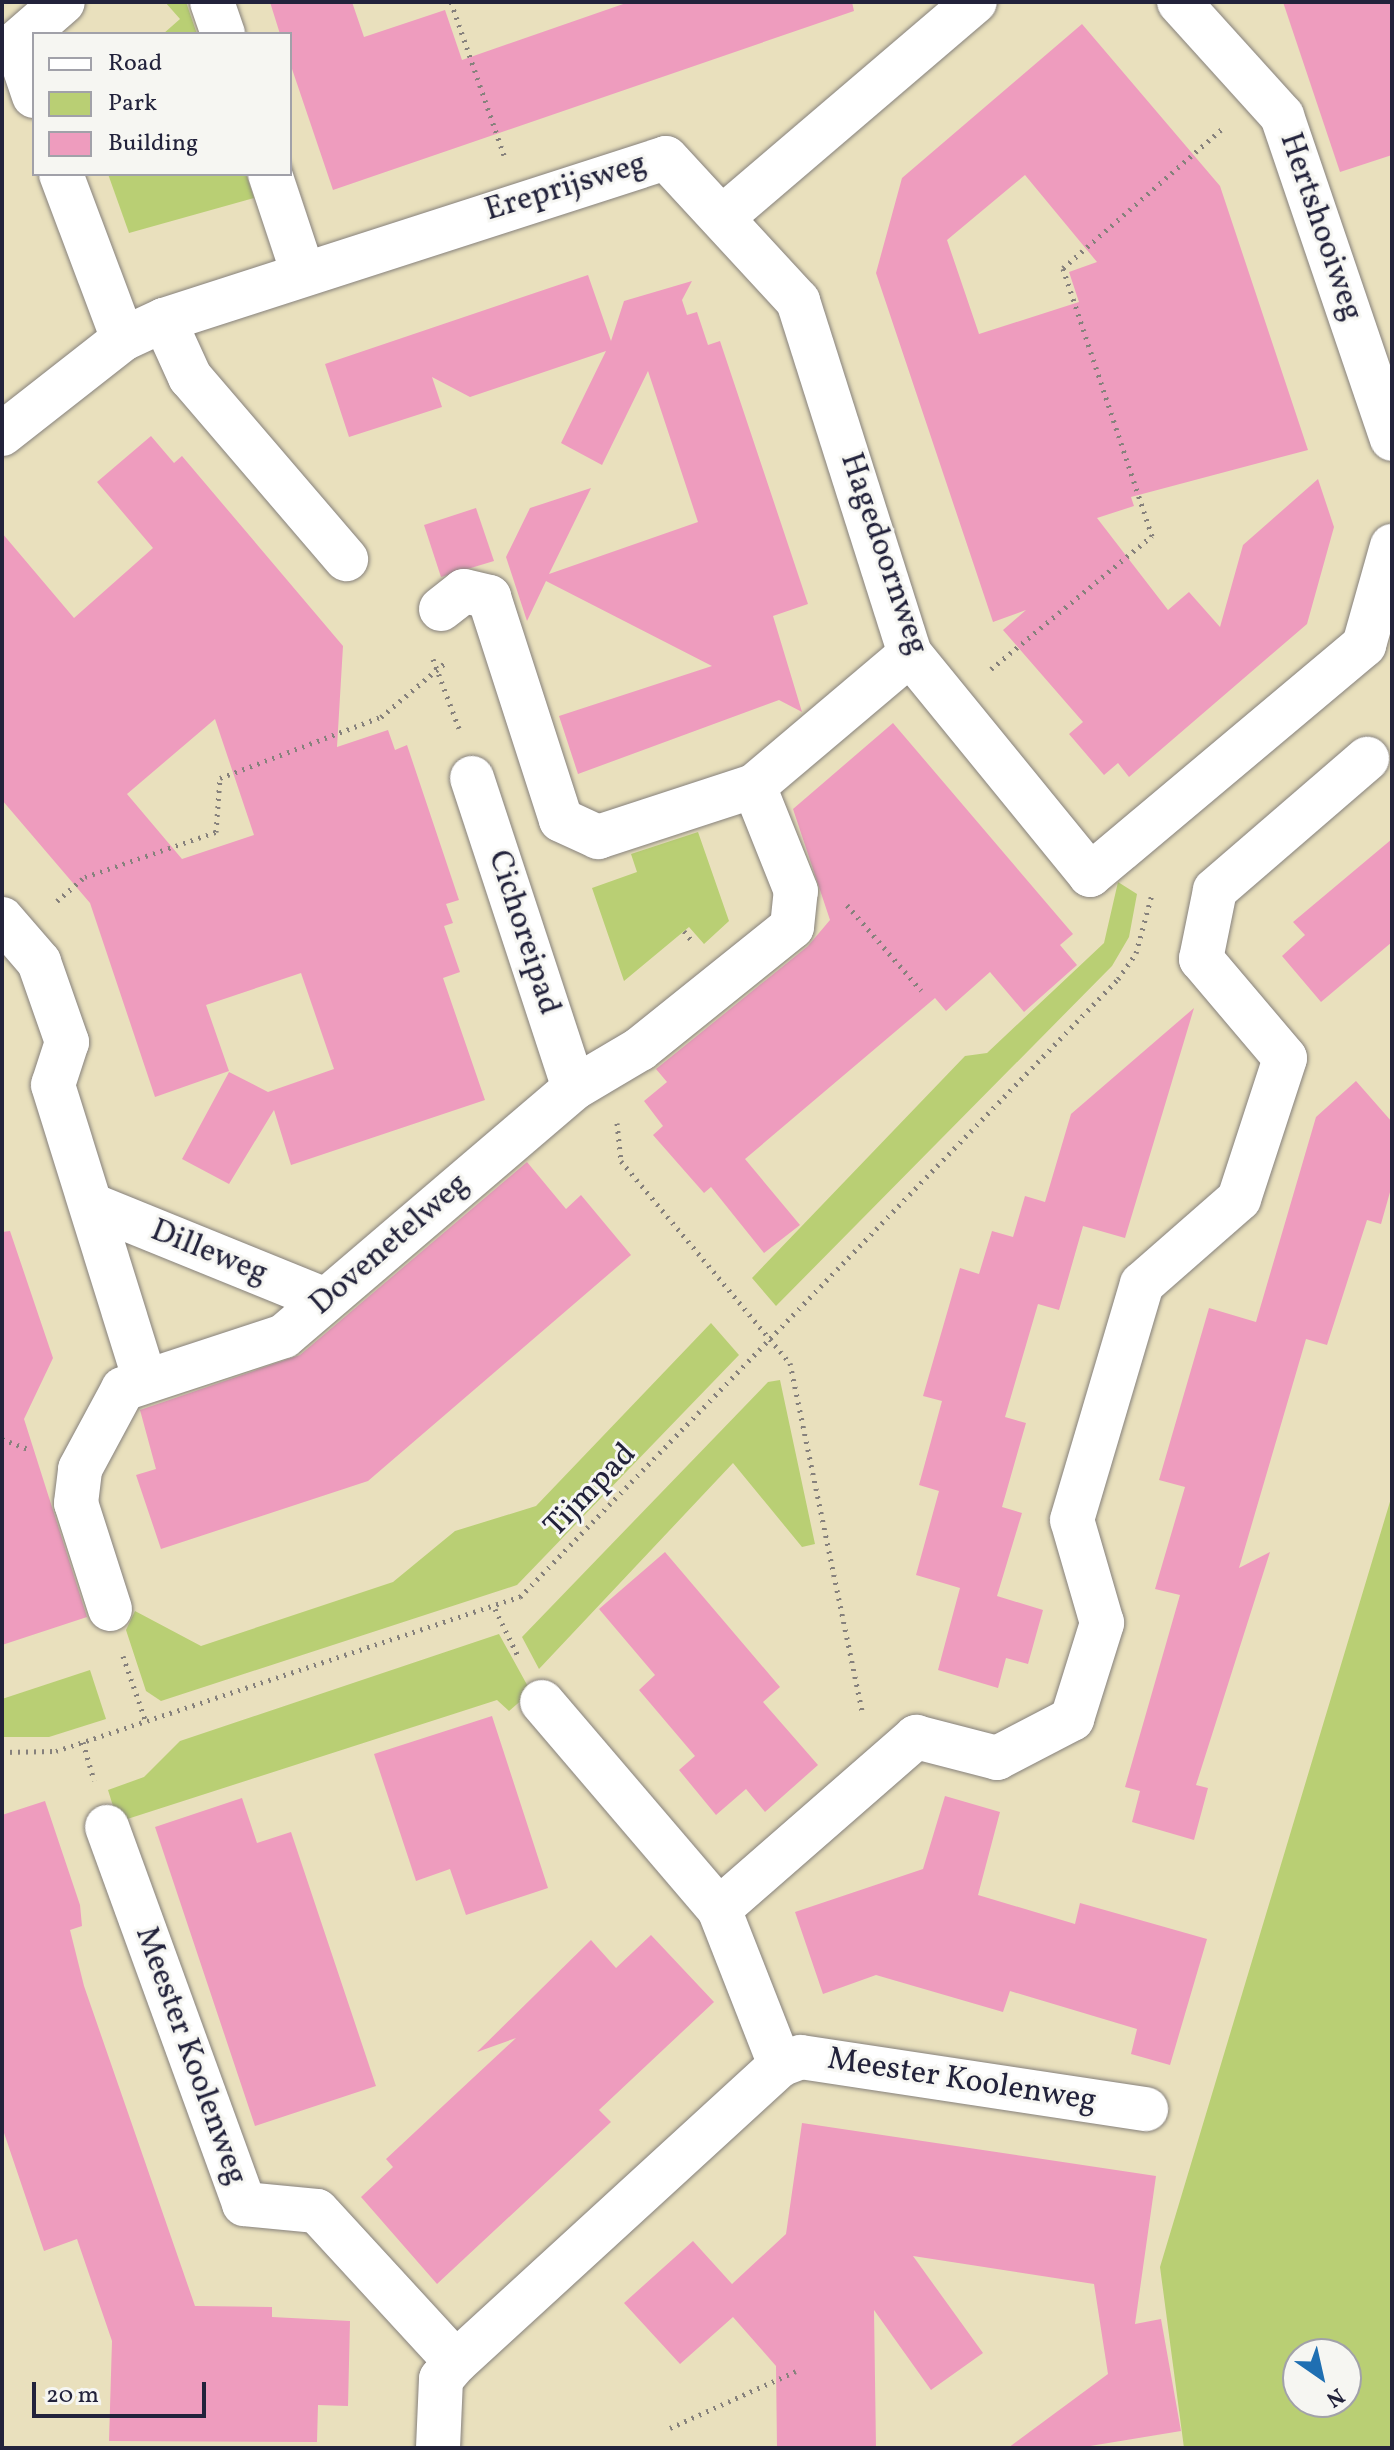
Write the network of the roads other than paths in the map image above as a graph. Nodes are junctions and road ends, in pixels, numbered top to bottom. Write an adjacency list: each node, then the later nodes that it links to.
1 (63, 2): 6 (street)
2 (212, 2): 5 (street)
3 (975, 2): 10 (street)
4 (1179, 2): 15 (street, Hertshooiweg)
5 (222, 32)
6 (9, 46): 7 (street)
7 (32, 92)
8 (62, 176): 13 (street)
9 (271, 176): 11 (street)
10 (724, 216): 11 (street, Ereprijsweg); 19 (street, Hagedoornweg)
11 (303, 273): 12 (street, Ereprijsweg)
12 (164, 320): 13 (street, Ereprijsweg); 17 (street)
13 (123, 339): 14 (street, Ereprijsweg)
14 (2, 434)
15 (1392, 439)
16 (1392, 546): 19 (street, Hagedoornweg)
17 (346, 559)
18 (441, 609): 22 (street)
19 (910, 654): 22 (street)
20 (1367, 759): 31 (street)
21 (472, 778): 24 (street, Cichoreipad)
22 (754, 786): 24 (street, Dovenetelweg)
23 (9, 927): 25 (street, Dilleweg)
24 (574, 1088): 26 (street, Dovenetelweg)
25 (94, 1206): 26 (street, Dilleweg); 27 (street, Dilleweg)
26 (325, 1300): 27 (street, Dovenetelweg)
27 (145, 1381): 28 (street, Dovenetelweg)
28 (110, 1609)
29 (542, 1702): 31 (street, Meester Koolenweg)
30 (107, 1827): 34 (street, Meester Koolenweg)
31 (719, 1909): 32 (street, Meester Koolenweg)
32 (780, 2065): 33 (street, Meester Koolenweg); 34 (street, Meester Koolenweg)
33 (1146, 2109)
34 (456, 2362): 35 (street, Meester Koolenweg)
35 (438, 2448)

